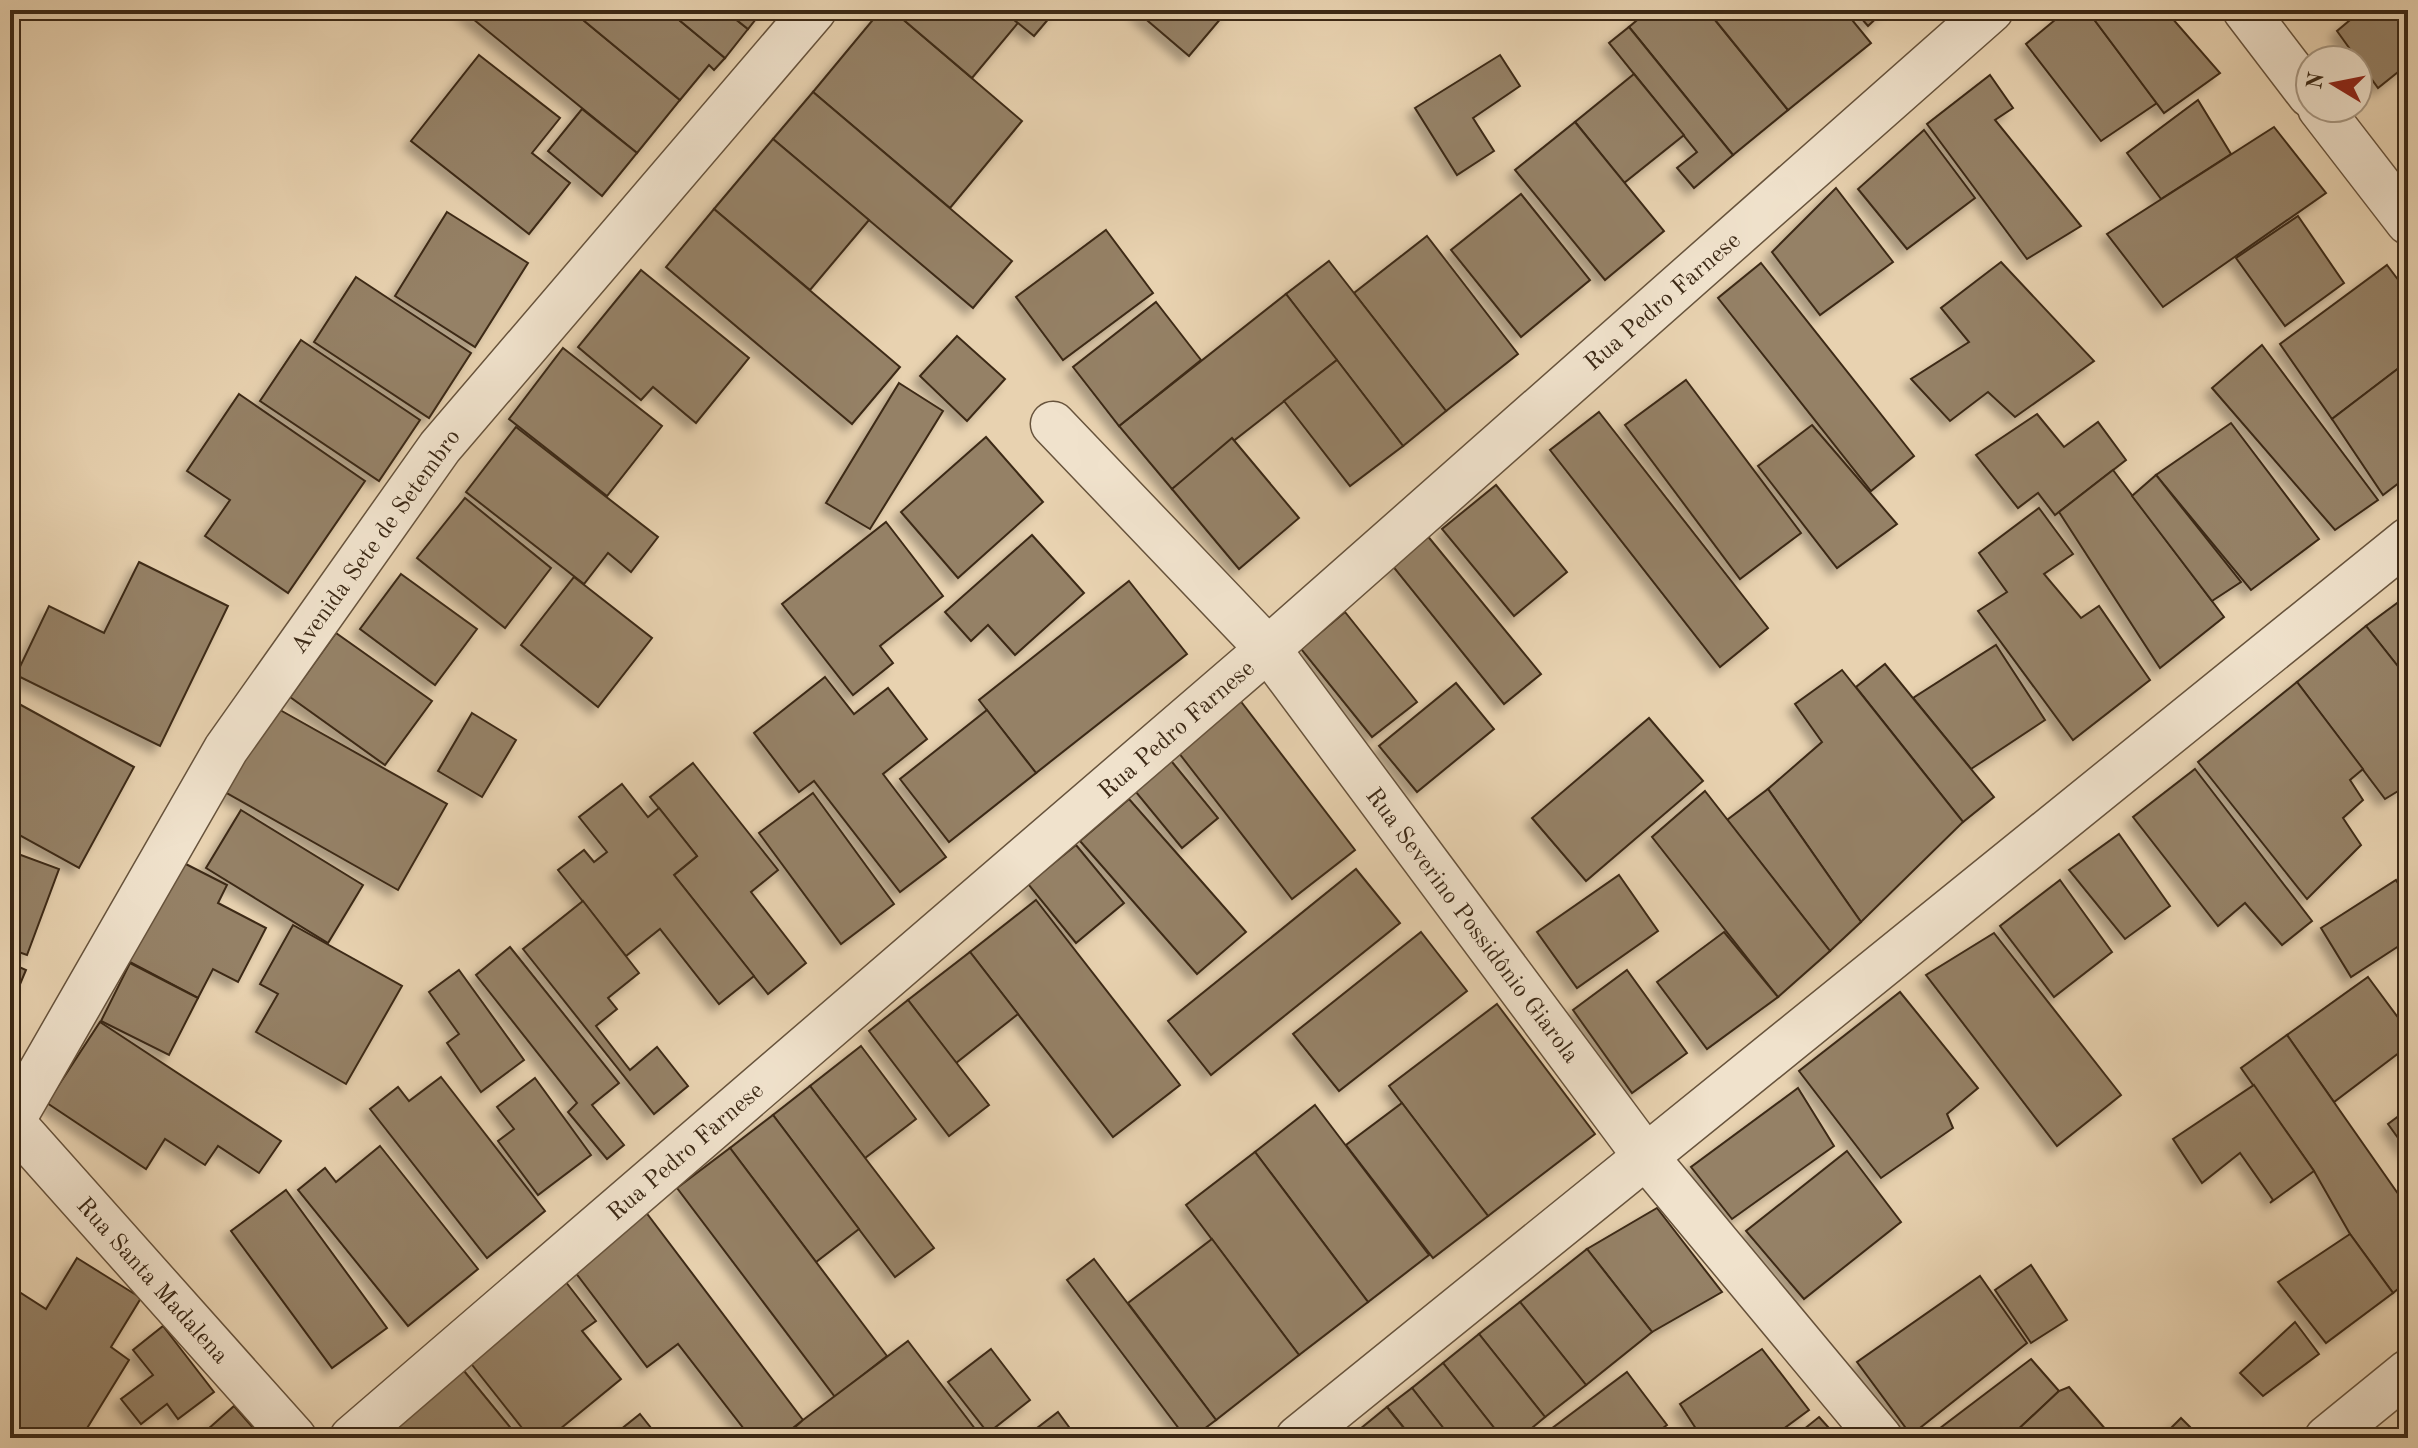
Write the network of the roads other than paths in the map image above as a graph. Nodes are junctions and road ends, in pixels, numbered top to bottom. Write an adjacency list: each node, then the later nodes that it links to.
1 (814, 10): 10 (street, Avenida Sete de Setembro)
2 (1991, 10): 9 (street, Rua Pedro Farnese)
3 (2245, 10): 4 (street)
4 (2294, 74)
5 (2332, 124): 6 (street)
6 (2408, 222)
7 (1053, 424): 9 (street, Rua Severino Possidônio Giarola)
8 (2408, 540): 11 (street)
9 (1268, 649): 11 (street, Rua Severino Possidônio Giarola); 14 (street, Rua Pedro Farnese)
10 (11, 1123): 13 (street, Rua Santa Madalena)
11 (1646, 1157): 15 (street); 16 (street, Rua Severino Possidônio Giarola)
12 (2408, 1372): 17 (street)
13 (294, 1438)
14 (352, 1438)
15 (1298, 1438)
16 (1880, 1438)
17 (2327, 1438)

